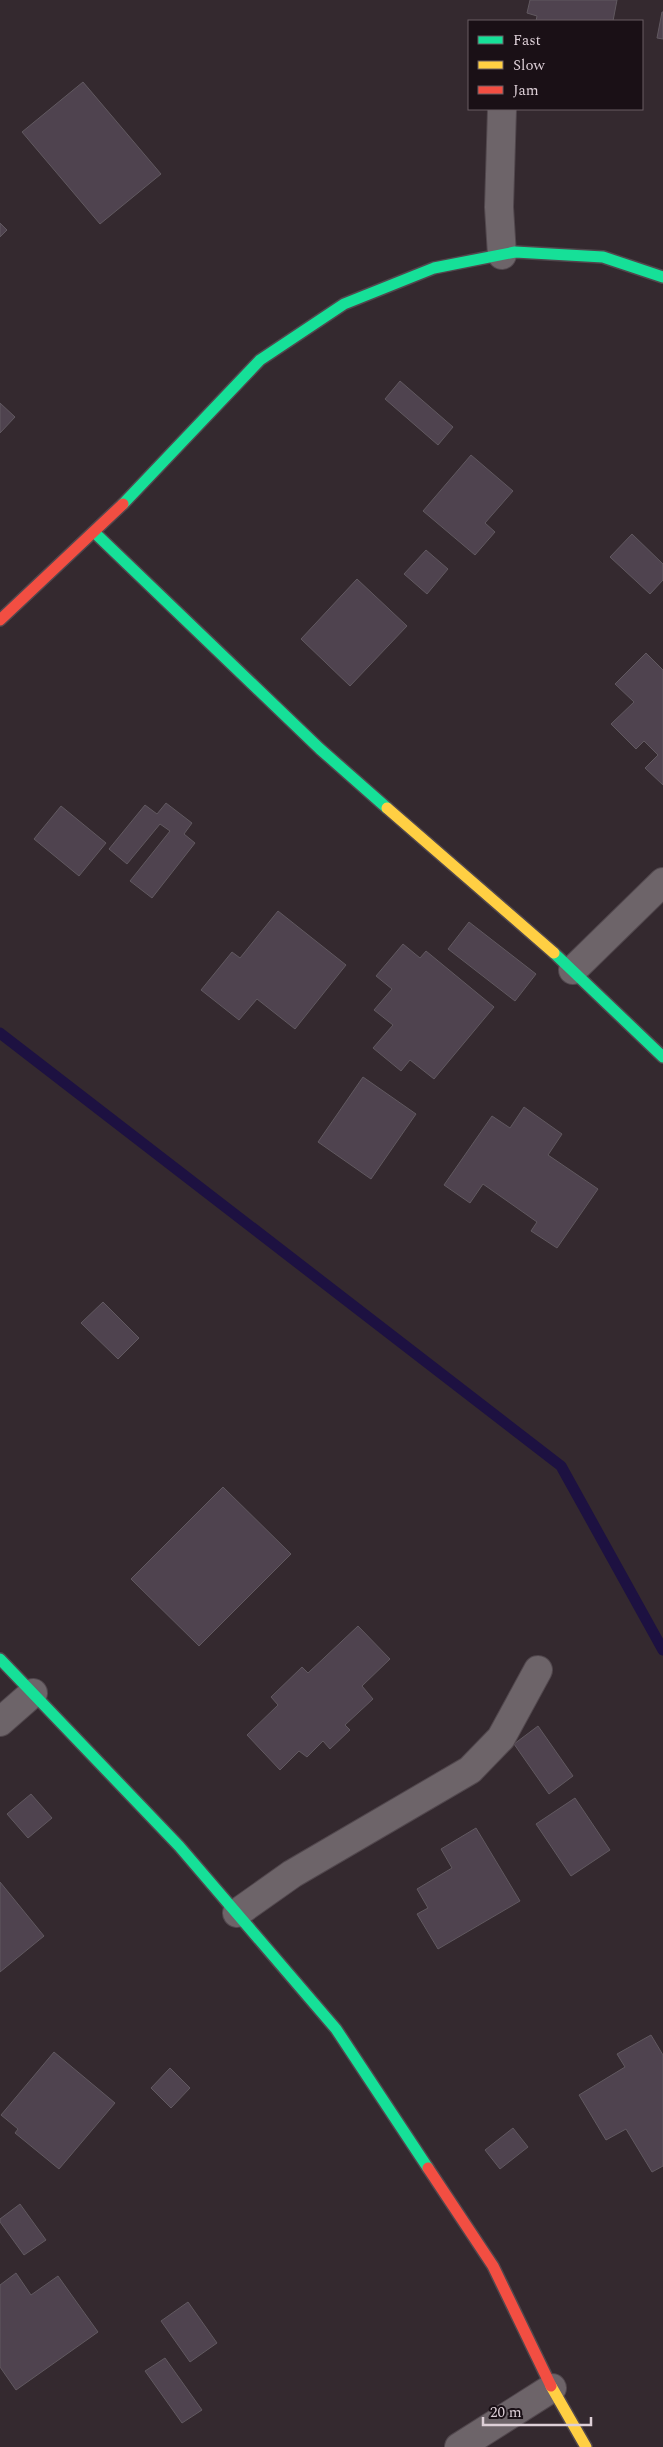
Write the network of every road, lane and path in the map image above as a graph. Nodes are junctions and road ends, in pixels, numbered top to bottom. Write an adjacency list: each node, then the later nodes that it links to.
1 (502, 110): 2 (street)
2 (502, 255): 3 (street); 4 (street)
3 (663, 277)
4 (95, 533): 5 (street); 7 (street)
5 (0, 620)
6 (663, 882): 7 (street)
7 (573, 970): 8 (street)
8 (663, 1057)
9 (0, 1659): 11 (street)
10 (538, 1670): 13 (street)
11 (33, 1693): 12 (street); 13 (street)
12 (0, 1722)
13 (237, 1913): 14 (street)
14 (552, 2388): 15 (street); 16 (street)
15 (459, 2447)
16 (586, 2447)

